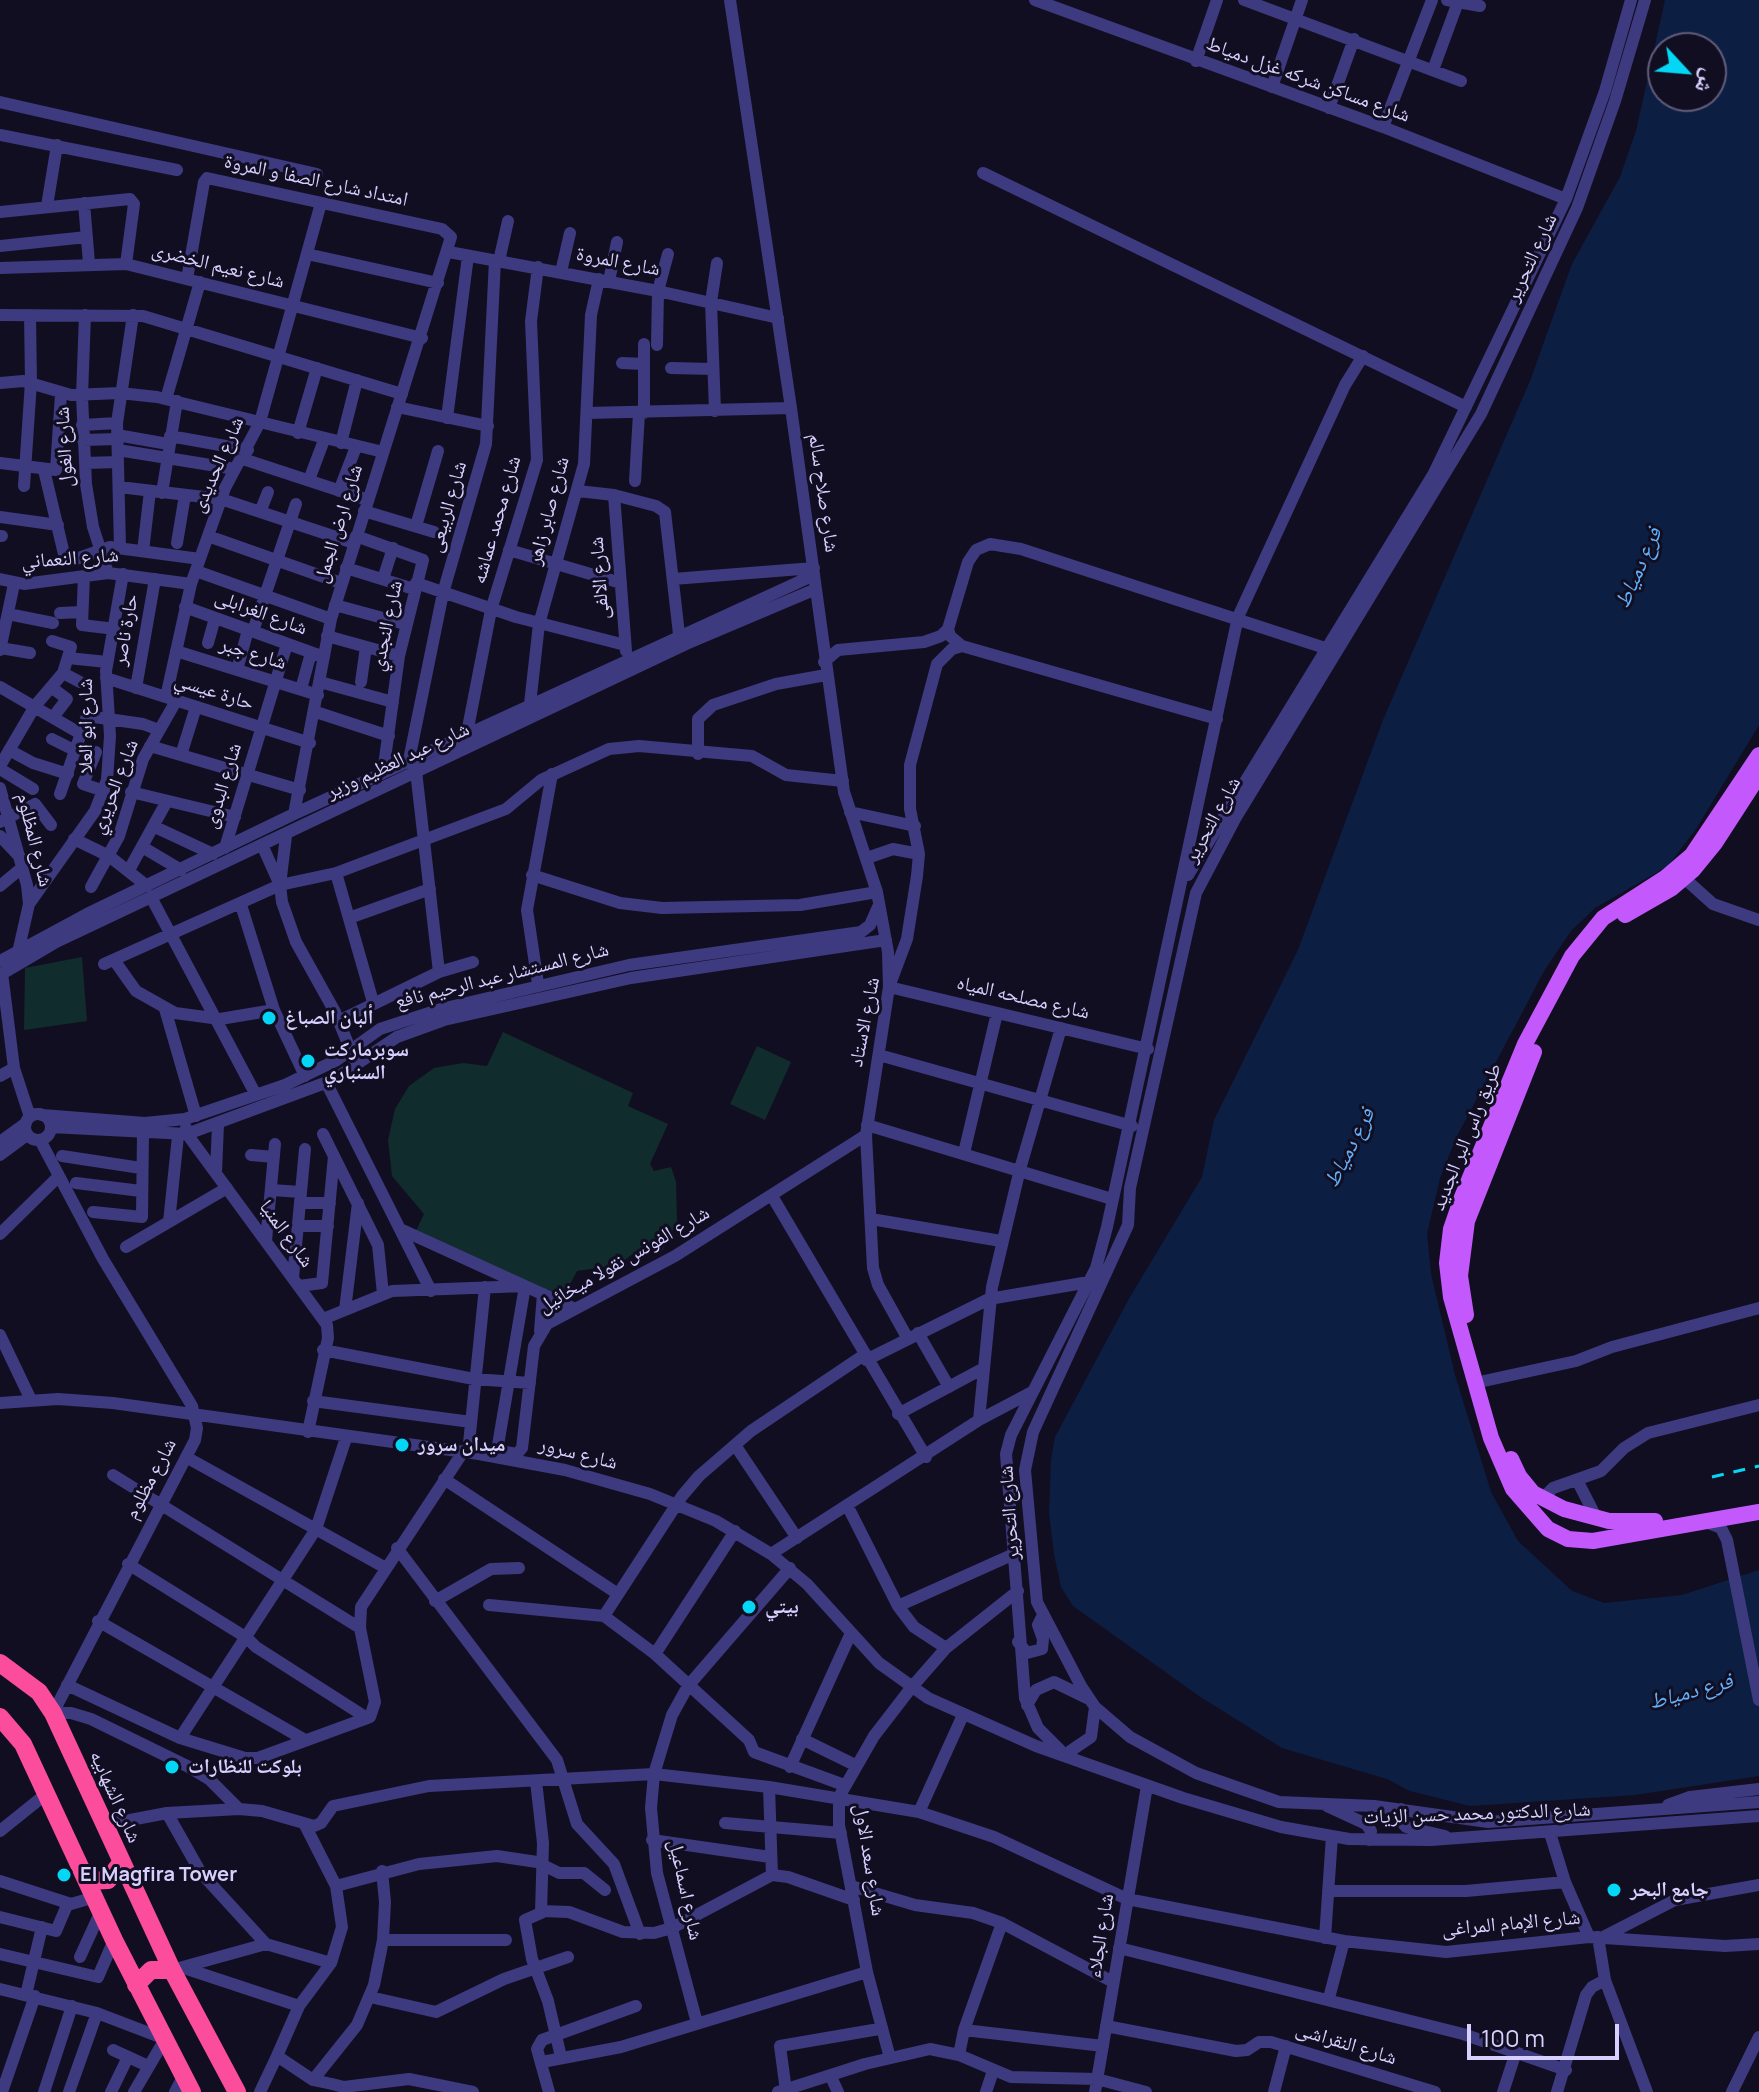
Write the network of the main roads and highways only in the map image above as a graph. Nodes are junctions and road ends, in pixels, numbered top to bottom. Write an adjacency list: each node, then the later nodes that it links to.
1 (1759, 755): 3 (main road, طريق راس البر الجديد)
2 (1759, 775): 3 (main road, طريق راس البر الجديد)
3 (1514, 1088): 4 (main road, طريق راس البر الجديد); 7 (main road, طريق راس البر الجديد)
4 (1542, 1499): 7 (main road); 8 (main road, طريق راس البر الجديد)
5 (1759, 1501): 8 (main road, طريق راس البر الجديد)
6 (1759, 1512): 9 (main road, طريق راس البر الجديد)
7 (1532, 1514): 9 (main road, طريق راس البر الجديد)
8 (1590, 1517): 9 (main road)
9 (1577, 1540)
10 (0, 1663): 12 (highway, شارع الشهابيه)
11 (0, 1717): 13 (highway)
12 (121, 1863): 13 (highway); 14 (highway, شارع الشهابيه)
13 (94, 1896): 15 (highway)
14 (177, 1969): 15 (highway); 17 (highway, شارع الشهابيه)
15 (136, 1985): 16 (highway)
16 (192, 2092)
17 (237, 2092)

